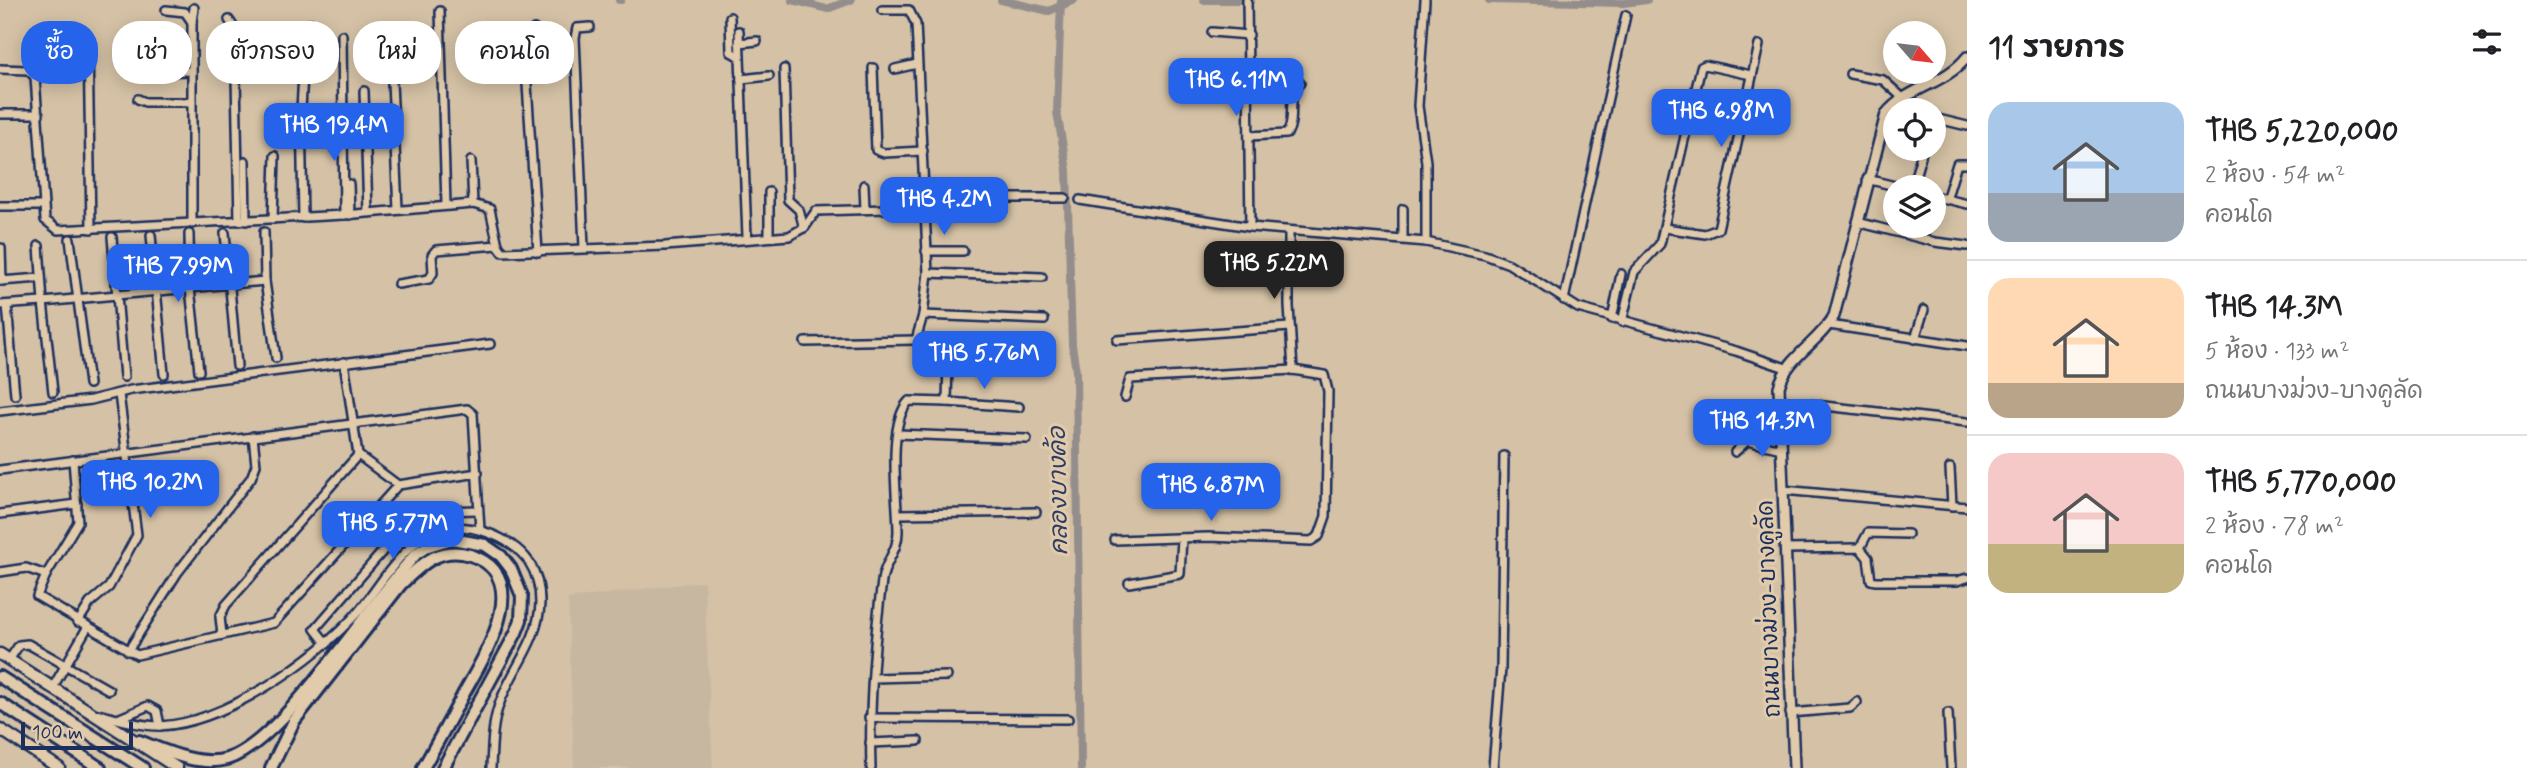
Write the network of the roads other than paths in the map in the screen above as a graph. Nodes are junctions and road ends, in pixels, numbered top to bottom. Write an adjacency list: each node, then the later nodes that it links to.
1 (1424, 0): 92 (street)
2 (1247, 4): 16 (street)
3 (194, 8): 11 (street)
4 (166, 10): 10 (street)
5 (440, 10): 64 (street)
6 (882, 10): 22 (street)
7 (1626, 15): 115 (street)
8 (730, 17): 20 (street)
9 (229, 20): 75 (street)
10 (191, 21)
11 (192, 22)
12 (590, 27): 97 (street)
13 (738, 31): 18 (street)
14 (1212, 32): 16 (street)
15 (342, 35): 72 (street)
16 (1249, 35): 48 (street)
17 (757, 41): 18 (street)
18 (739, 43): 20 (street)
19 (1759, 45): 28 (street)
20 (740, 57): 30 (street)
21 (1967, 57): 39 (street)
22 (917, 64): 26 (street); 49 (street)
23 (873, 68): 49 (street)
24 (0, 69): 44 (street)
25 (784, 69): 78 (street)
26 (895, 69)
27 (1850, 74): 38 (street)
28 (1751, 75): 80 (street); 80 (street)
29 (769, 76): 30 (street)
30 (741, 79): 88 (street)
31 (1300, 83): 48 (street)
32 (89, 84): 81 (street)
33 (192, 84): 41 (street)
34 (302, 84): 73 (street)
35 (392, 84): 68 (street)
36 (527, 84): 100 (street)
37 (364, 91): 71 (street)
38 (1903, 98)
39 (1906, 98)
40 (138, 99): 41 (street)
41 (192, 102): 77 (street)
42 (348, 109): 72 (street)
43 (0, 114): 44 (street)
44 (38, 114): 66 (street)
45 (1946, 121): 47 (street)
46 (1883, 124): 54 (street)
47 (1967, 126)
48 (1249, 136): 79 (street)
49 (923, 152): 58 (street)
50 (275, 156): 74 (street)
51 (245, 161): 75 (street)
52 (471, 161): 62 (street)
53 (1967, 164): 61 (street)
54 (1867, 179): 55 (street); 76 (street)
55 (1883, 183)
56 (864, 185): 69 (street)
57 (769, 192): 89 (street)
58 (923, 198): 59 (street); 67 (street)
59 (1065, 198)
60 (1080, 200): 79 (street)
61 (1946, 200): 63 (street)
62 (473, 204): 64 (street); 93 (street)
63 (1967, 204)
64 (446, 205): 68 (street)
65 (0, 206): 66 (street)
66 (43, 206): 81 (street)
67 (923, 208): 69 (street); 98 (street)
68 (397, 209): 71 (street)
69 (865, 209): 78 (street)
70 (1403, 209): 91 (street)
71 (368, 212): 72 (street)
72 (347, 215): 73 (street)
73 (303, 218): 74 (street)
74 (273, 219): 75 (street)
75 (242, 221): 77 (street)
76 (1857, 222): 95 (street); 123 (street)
77 (192, 224): 81 (street)
78 (804, 228): 89 (street)
79 (1250, 228): 82 (street)
80 (1665, 228): 122 (street)
81 (91, 229)
82 (1289, 231): 91 (street); 104 (street)
83 (264, 232): 108 (street)
84 (225, 233): 109 (street)
85 (189, 234): 111 (street)
86 (151, 235): 112 (street)
87 (112, 237): 113 (street)
88 (747, 237): 89 (street); 97 (street)
89 (769, 237)
90 (70, 239): 114 (street)
91 (1403, 239): 92 (street)
92 (1426, 242): 115 (street)
93 (498, 245): 100 (street); 110 (street)
94 (39, 246): 106 (street)
95 (1967, 246)
96 (1, 248): 107 (street)
97 (584, 248): 100 (street)
98 (926, 251): 99 (street); 101 (street)
99 (963, 251)
100 (538, 252)
101 (928, 272): 105 (street); 119 (street)
102 (1621, 274): 120 (street)
103 (1275, 275): 104 (street)
104 (1289, 275): 124 (street)
105 (1042, 276)
106 (41, 278): 107 (street); 116 (street)
107 (1, 281)
108 (265, 281): 109 (street); 131 (street)
109 (228, 284): 111 (street); 133 (street)
110 (398, 284)
111 (190, 288): 112 (street); 136 (street)
112 (154, 291): 113 (street); 137 (street)
113 (116, 295): 114 (street); 138 (street)
114 (78, 298): 116 (street); 139 (street)
115 (1564, 300): 120 (street)
116 (43, 302): 117 (street); 140 (street)
117 (4, 305): 142 (street)
118 (1924, 310): 127 (street)
119 (923, 315): 121 (street); 125 (street)
120 (1612, 319): 122 (street)
121 (1045, 320)
122 (1622, 322): 134 (street)
123 (1829, 325): 127 (street); 134 (street)
124 (1290, 327): 126 (street); 135 (street)
125 (916, 340): 128 (street); 145 (street)
126 (1117, 340)
127 (1915, 340): 130 (street)
128 (805, 342)
129 (490, 344): 132 (street)
130 (1967, 346)
131 (276, 358)
132 (344, 362): 141 (street); 149 (street)
133 (237, 366)
134 (1786, 368): 144 (street, ถนนบางม่วง-บางคูลัด)
135 (1293, 370): 143 (street); 173 (street)
136 (199, 371)
137 (164, 374)
138 (124, 377)
139 (89, 384)
140 (53, 391)
141 (119, 394): 147 (street); 155 (street)
142 (15, 395)
143 (1125, 397)
144 (1780, 401): 148 (street); 153 (street, ถนนบางม่วง-บางคูลัด)
145 (947, 402): 146 (street); 150 (street)
146 (1019, 407)
147 (0, 411)
148 (1967, 422)
149 (355, 423): 151 (street); 156 (street); 161 (street)
150 (898, 434): 152 (street); 170 (street)
151 (253, 436): 155 (street); 185 (street)
152 (1027, 439)
153 (1782, 449): 154 (street); 163 (street, ถนนบางม่วง-บางคูลัด)
154 (1735, 452)
155 (127, 454): 158 (street); 181 (street)
156 (358, 455): 162 (street); 183 (street)
157 (1504, 457): 215 (street)
158 (73, 460): 160 (street); 164 (street)
159 (1950, 468): 165 (street)
160 (0, 470)
161 (478, 473): 162 (street); 167 (street)
162 (398, 485): 183 (street)
163 (1783, 490): 165 (street); 176 (street, ถนนบางม่วง-บางคูลัด)
164 (77, 504): 169 (street); 178 (street)
165 (1952, 506): 166 (street)
166 (1967, 508)
167 (478, 510): 171 (street); 184 (street)
168 (1036, 512): 170 (street)
169 (0, 514)
170 (898, 514): 190 (street)
171 (480, 530): 184 (street); 213 (street)
172 (1908, 534): 175 (street)
173 (1182, 538): 174 (street); 180 (street)
174 (1115, 540)
175 (1860, 548): 176 (street); 179 (street)
176 (1785, 549): 195 (street, ถนนบางม่วง-บางคูลัด)
177 (0, 572): 178 (street)
178 (46, 575): 181 (street)
179 (1967, 578)
180 (1129, 583)
181 (78, 622): 182 (street)
182 (87, 628): 185 (street); 187 (street)
183 (222, 635): 185 (street)
184 (327, 644): 201 (street)
185 (128, 651)
186 (5, 657): 187 (street); 191 (main road)
187 (66, 664): 191 (street); 192 (street)
188 (947, 676): 190 (street)
189 (0, 677): 208 (main road)
190 (874, 678): 198 (street)
191 (54, 687): 197 (main road)
192 (109, 690)
193 (1857, 702): 195 (street)
194 (0, 703): 207 (main road)
195 (1790, 713): 216 (street, ถนนบางม่วง-บางคูลัด)
196 (1948, 713): 217 (street)
197 (97, 714): 199 (street); 203 (main road)
198 (869, 718): 200 (street); 205 (street)
199 (119, 719): 201 (street); 201 (street)
200 (1068, 719)
201 (160, 726)
202 (0, 729): 206 (main road)
203 (139, 741): 209 (main road); 212 (main road)
204 (918, 741): 205 (street)
205 (870, 743): 214 (street)
206 (59, 768)
207 (100, 768)
208 (143, 768)
209 (177, 768)
210 (271, 768): 211 (main road)
211 (423, 768)
212 (443, 768)
213 (491, 768)
214 (871, 768)
215 (1493, 768)
216 (1794, 768)
217 (1951, 768)

